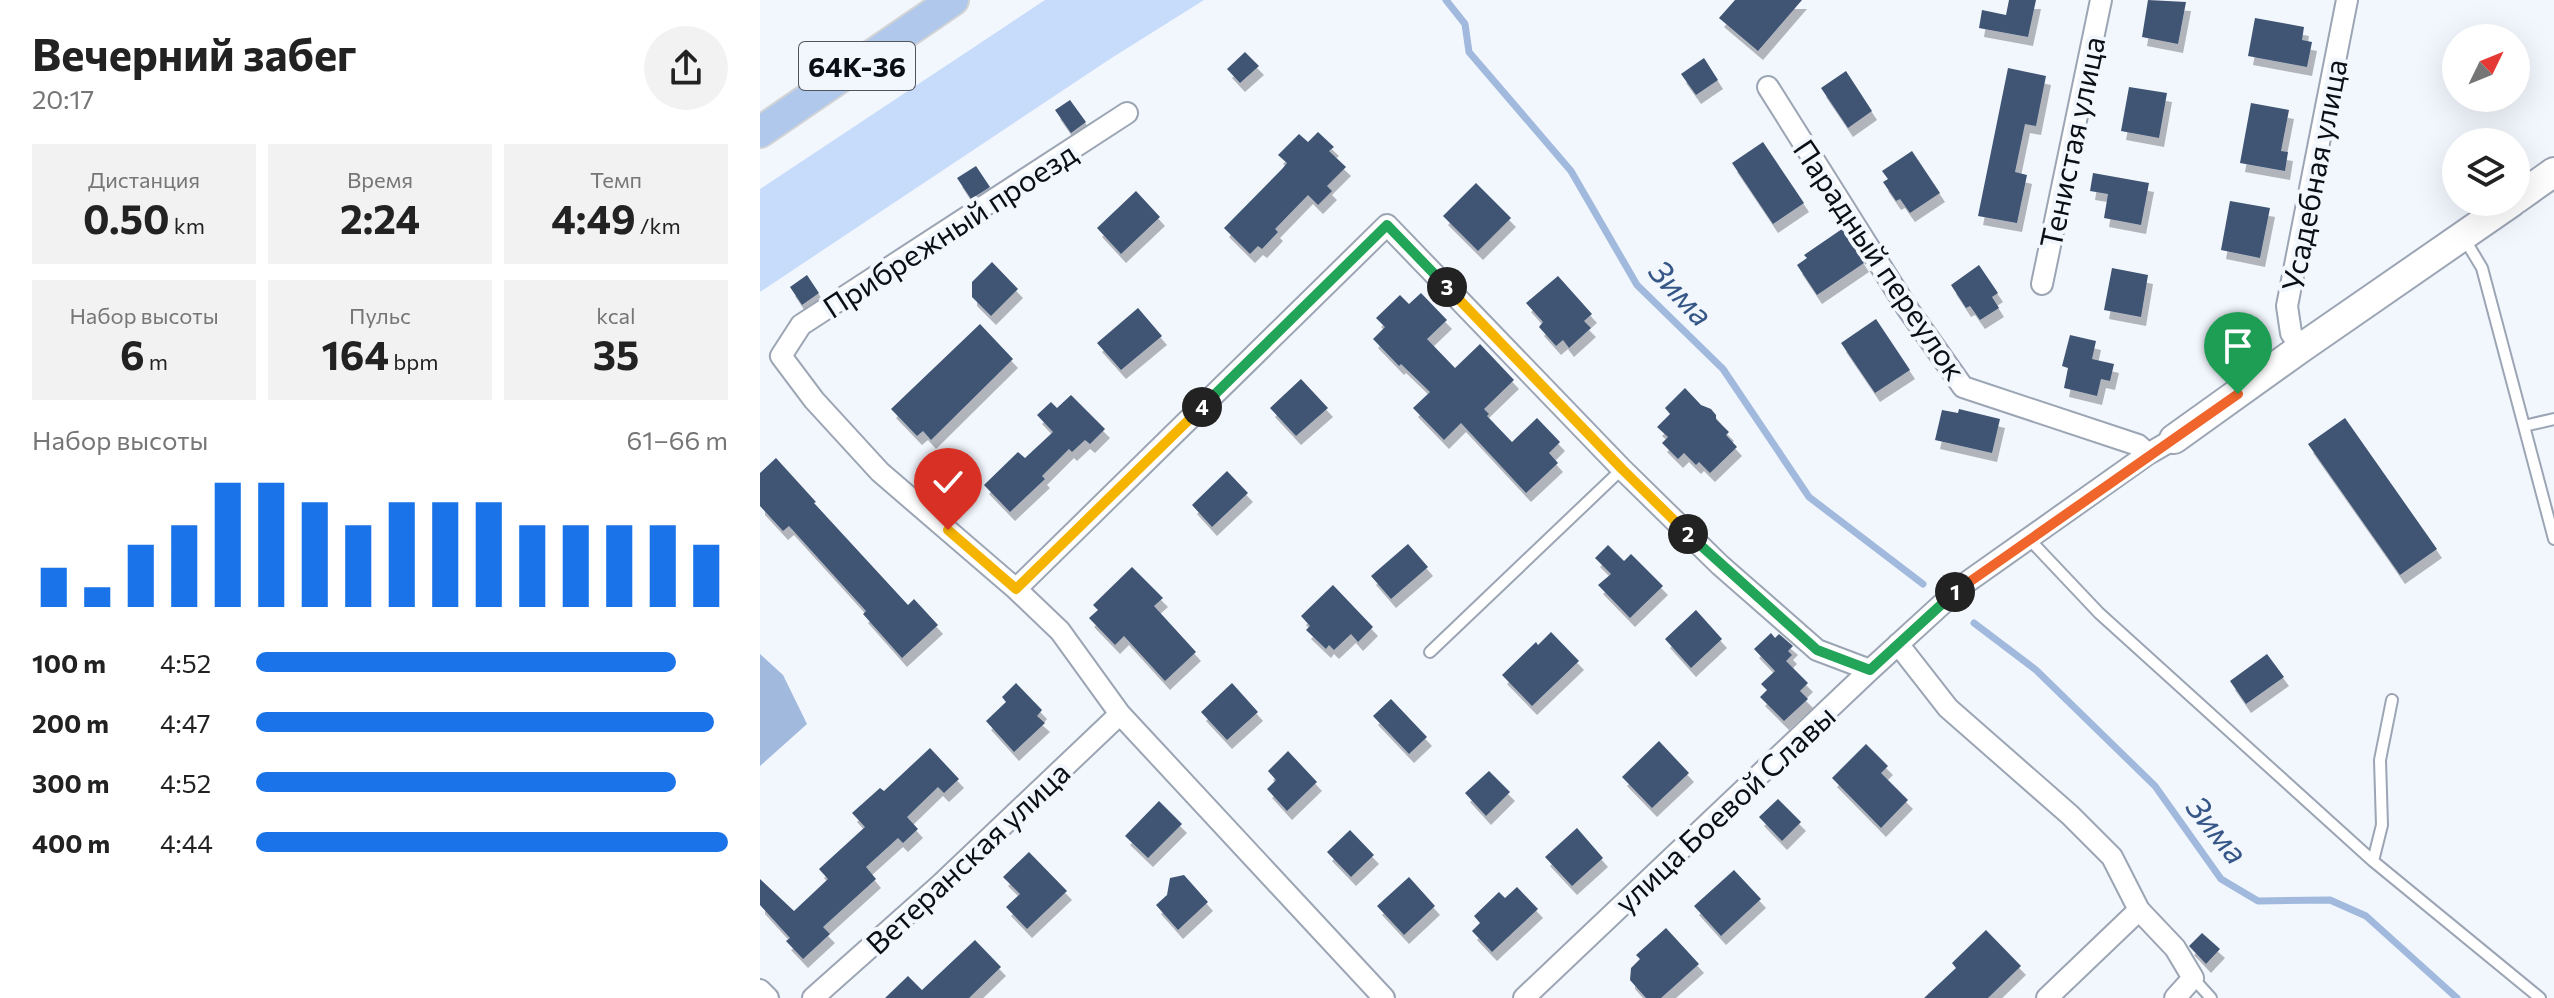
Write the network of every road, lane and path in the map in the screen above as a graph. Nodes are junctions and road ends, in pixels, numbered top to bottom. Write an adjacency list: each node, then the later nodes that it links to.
1 (925, 0): 5 (main road)
2 (953, 0): 5 (main road, 64К-36)
3 (2101, 0): 13 (street, Тенистая улица)
4 (2347, 0): 14 (street, Усадебная улица)
5 (854, 67): 8 (main road, 64К-36)
6 (1768, 87): 18 (street, Парадный переулок)
7 (1127, 113): 22 (street, Прибрежный проезд)
8 (760, 132)
9 (2554, 172): 10 (street, улица Боевой Славы)
10 (2530, 189)
11 (2492, 216): 12 (street, улица Боевой Славы)
12 (2463, 236): 14 (street, улица Боевой Славы); 16 (lane)
13 (2042, 284)
14 (2301, 348): 17 (street, улица Боевой Славы)
15 (2554, 419): 16 (lane)
16 (2524, 426): 21 (lane)
17 (2174, 439): 18 (street, улица Боевой Славы)
18 (2148, 454): 20 (street, улица Боевой Славы)
19 (1622, 469): 22 (street); 24 (lane); 25 (street)
20 (2029, 539): 23 (street, улица Боевой Славы); 28 (lane)
21 (2554, 539)
22 (1016, 589): 27 (street)
23 (1898, 644): 25 (street, улица Боевой Славы); 29 (street)
24 (1430, 652)
25 (1870, 670): 35 (street, улица Боевой Славы)
26 (2392, 700): 28 (lane)
27 (1120, 714): 33 (street, Ветеранская улица); 34 (street)
28 (2373, 861): 39 (lane)
29 (2139, 910): 30 (street); 36 (street)
30 (2193, 978): 37 (street); 38 (lane)
31 (760, 990): 32 (street)
32 (768, 998)
33 (813, 998)
34 (1384, 998)
35 (1524, 998)
36 (2047, 998)
37 (2175, 998)
38 (2211, 998)
39 (2540, 998)

